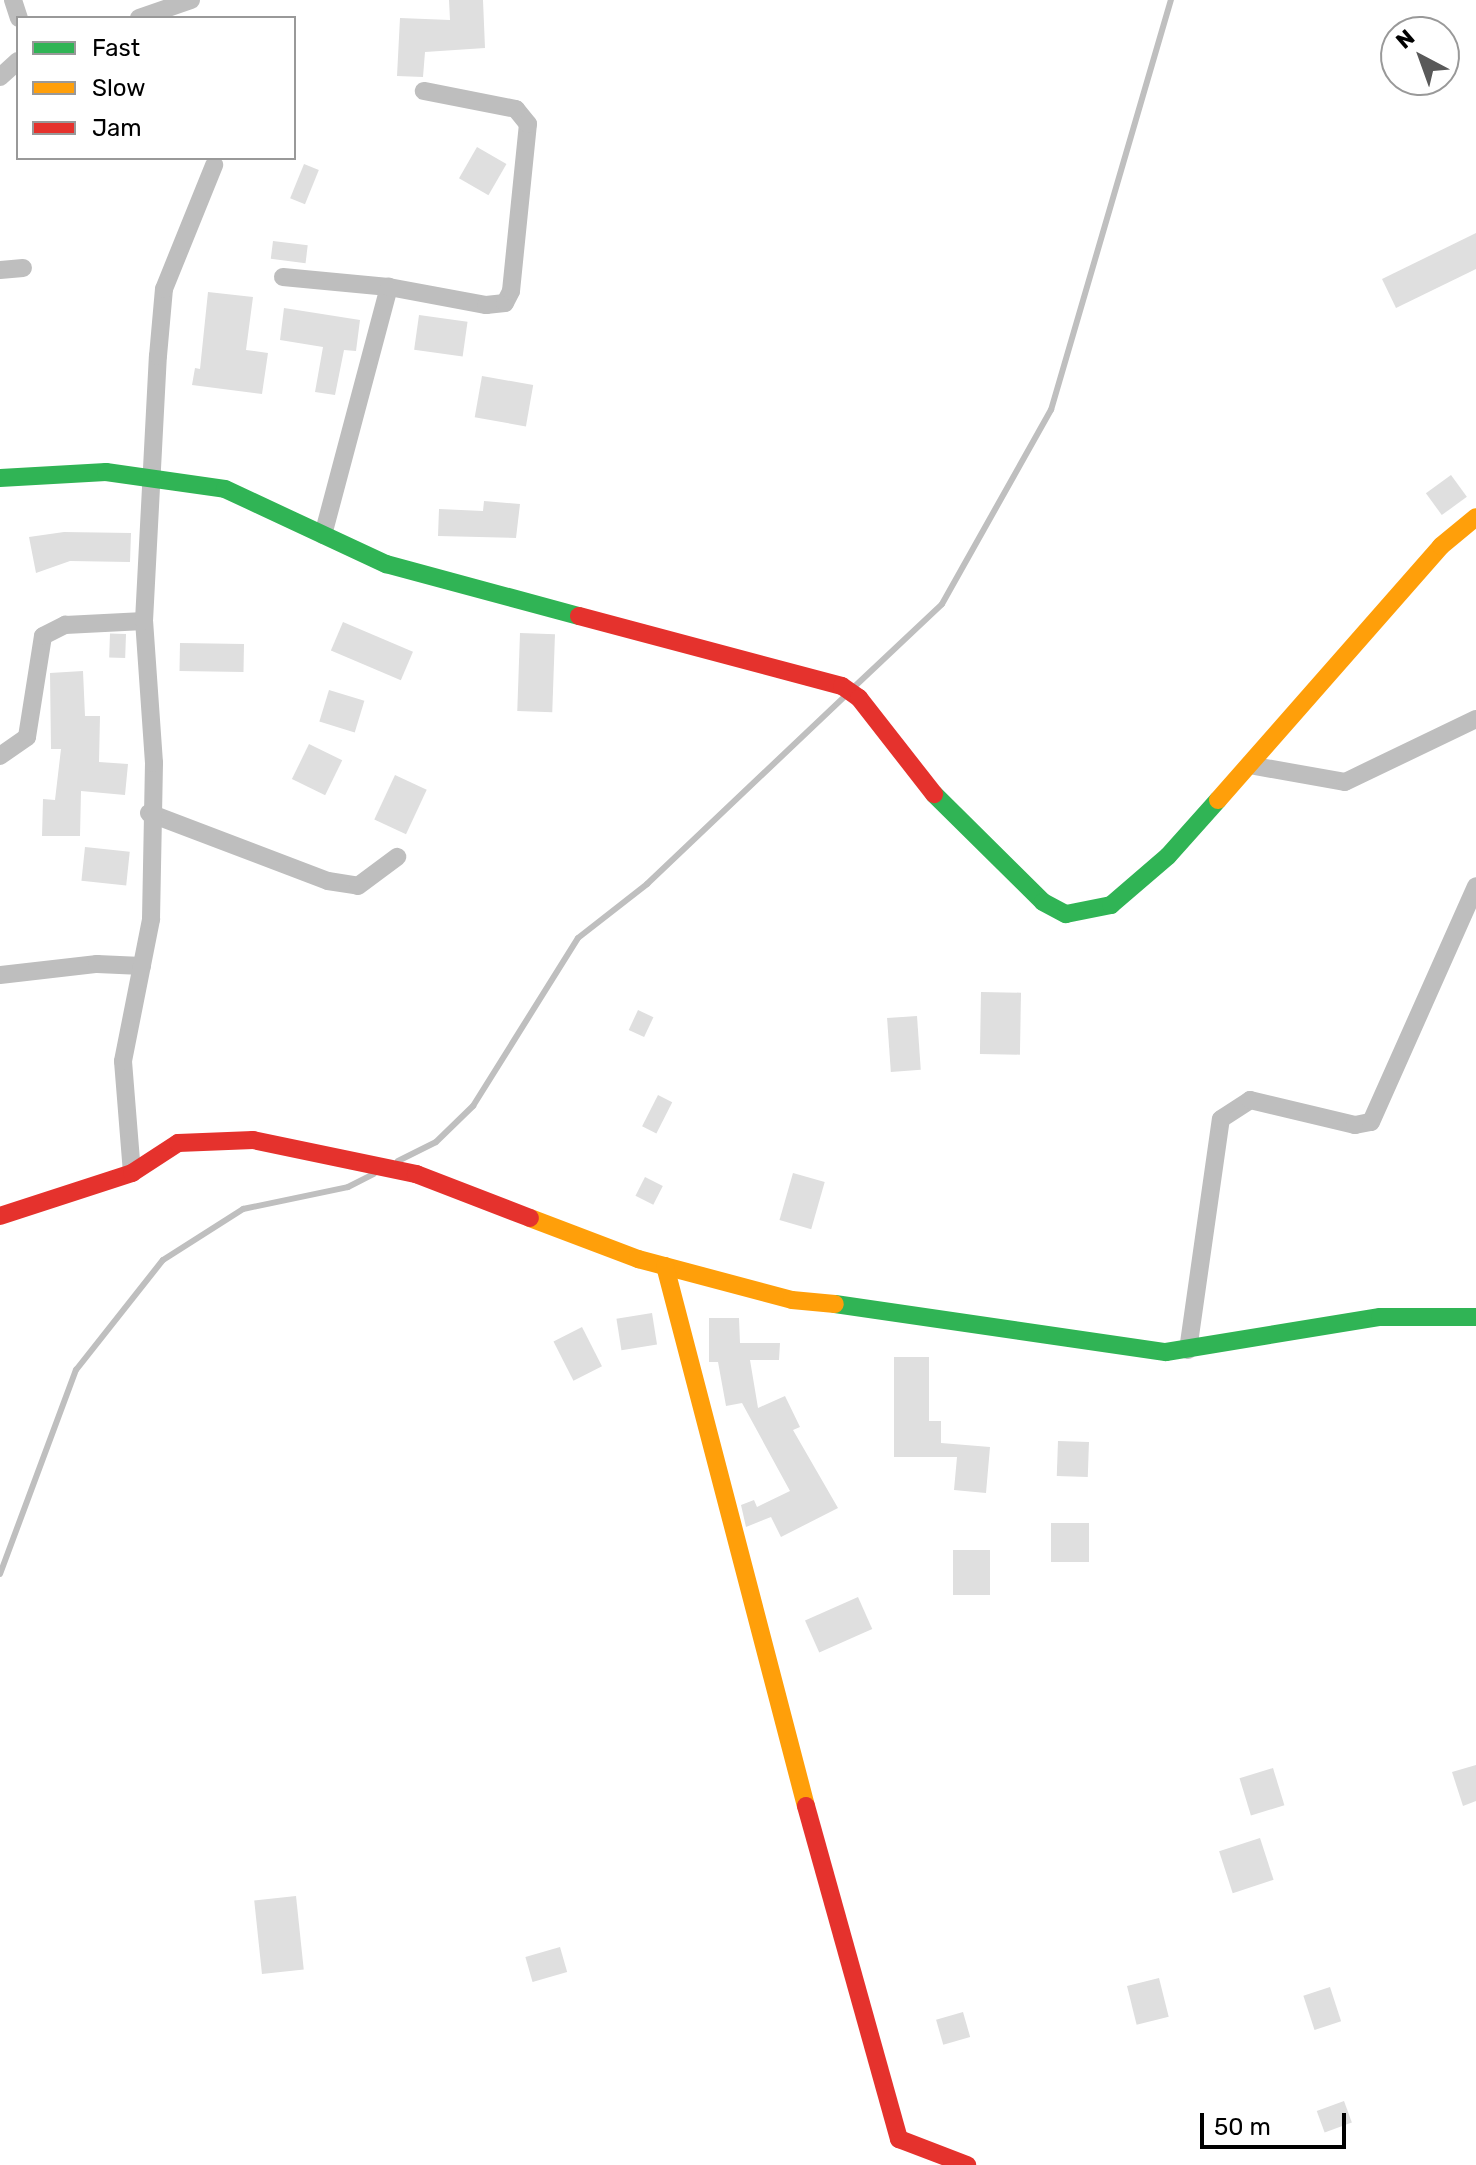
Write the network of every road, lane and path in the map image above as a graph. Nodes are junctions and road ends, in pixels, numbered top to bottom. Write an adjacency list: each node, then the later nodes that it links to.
1 (191, 0): 2 (street)
2 (145, 16)
3 (16, 63): 4 (street)
4 (0, 77)
5 (424, 91): 10 (street)
6 (214, 165): 11 (street)
7 (23, 268): 8 (street)
8 (0, 270)
9 (283, 277): 10 (street)
10 (389, 287): 14 (street)
11 (151, 475): 12 (street); 14 (street); 15 (street)
12 (0, 478)
13 (1476, 517): 18 (street)
14 (323, 535): 18 (street)
15 (144, 621): 17 (street); 19 (street)
16 (1476, 719): 18 (street)
17 (0, 756)
18 (1249, 765)
19 (149, 813): 20 (street); 22 (street)
20 (397, 857)
21 (1476, 886): 28 (street)
22 (142, 966): 23 (street); 24 (street)
23 (0, 975)
24 (132, 1173): 25 (street); 26 (street)
25 (0, 1216)
26 (665, 1266): 28 (street); 29 (street)
27 (1476, 1317): 28 (street)
28 (1188, 1350)
29 (967, 2165)

